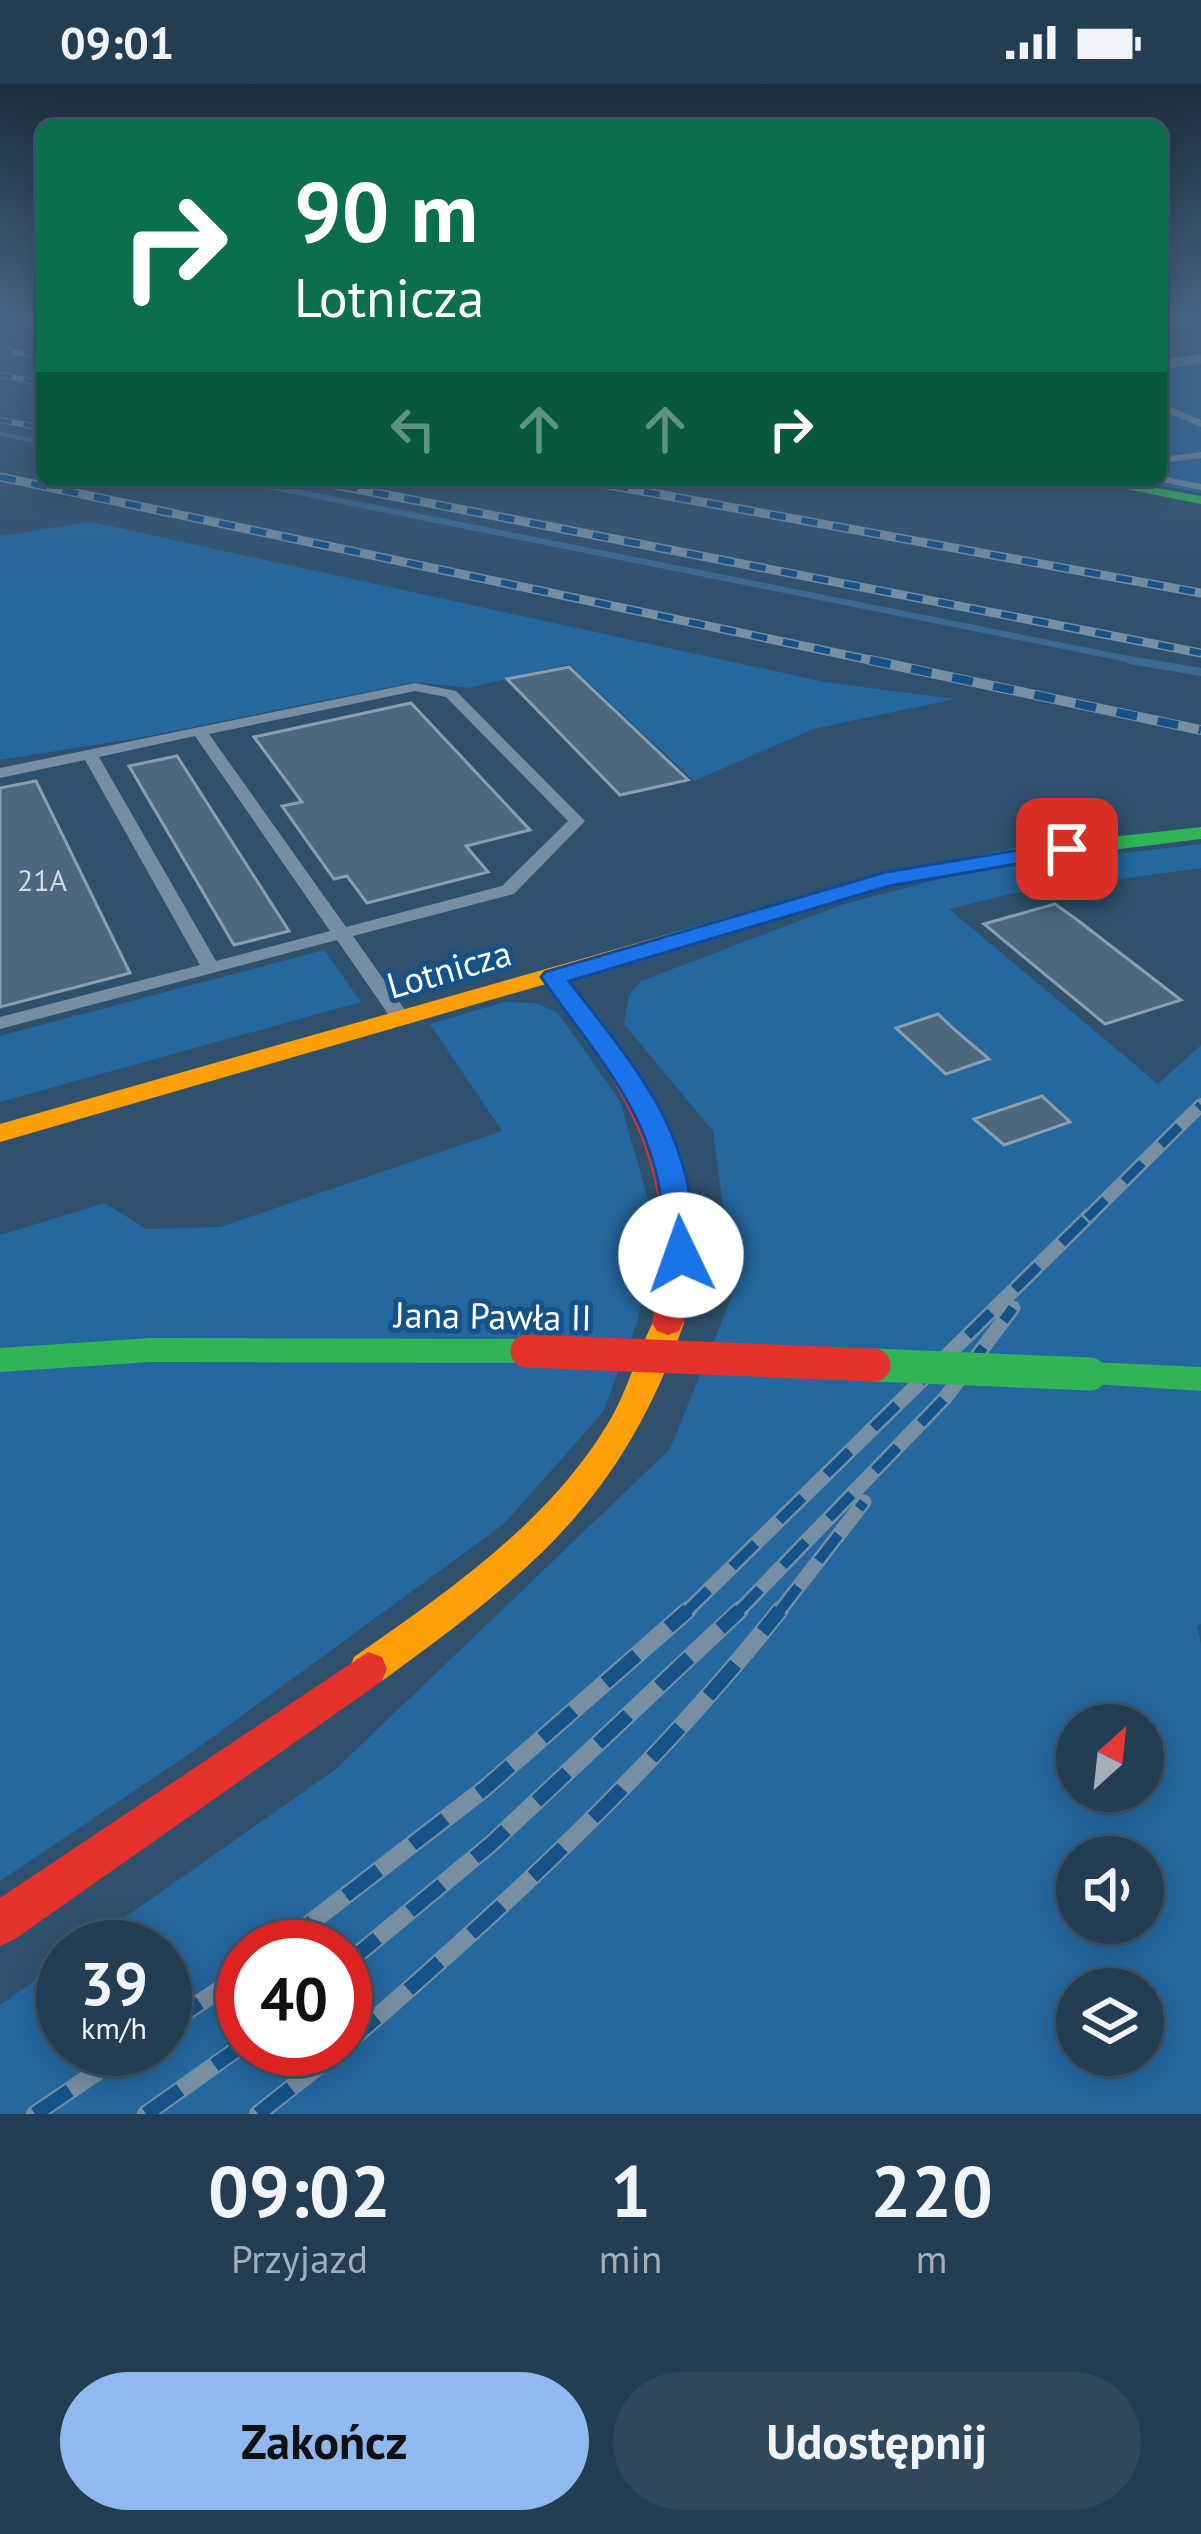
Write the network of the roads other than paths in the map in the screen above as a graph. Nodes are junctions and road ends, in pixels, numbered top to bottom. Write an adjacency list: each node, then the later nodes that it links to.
1 (1201, 454): 2 (lane)
2 (1167, 459)
3 (1167, 480): 5 (lane)
4 (1122, 486): 6 (street)
5 (1201, 487)
6 (1201, 500)
7 (200, 731): 8 (lane); 11 (lane); 11 (lane)
8 (90, 754): 9 (lane); 12 (lane)
9 (0, 772)
10 (1201, 833): 13 (street, Lotnicza)
11 (341, 934): 12 (lane); 14 (lane)
12 (211, 968): 15 (lane)
13 (554, 977): 14 (street, Lotnicza); 19 (street)
14 (401, 1020): 16 (street, Lotnicza)
15 (0, 1023)
16 (0, 1132)
17 (0, 1360): 18 (street, Jana Pawła II, bridge)
18 (1201, 1379)
19 (0, 1924)

